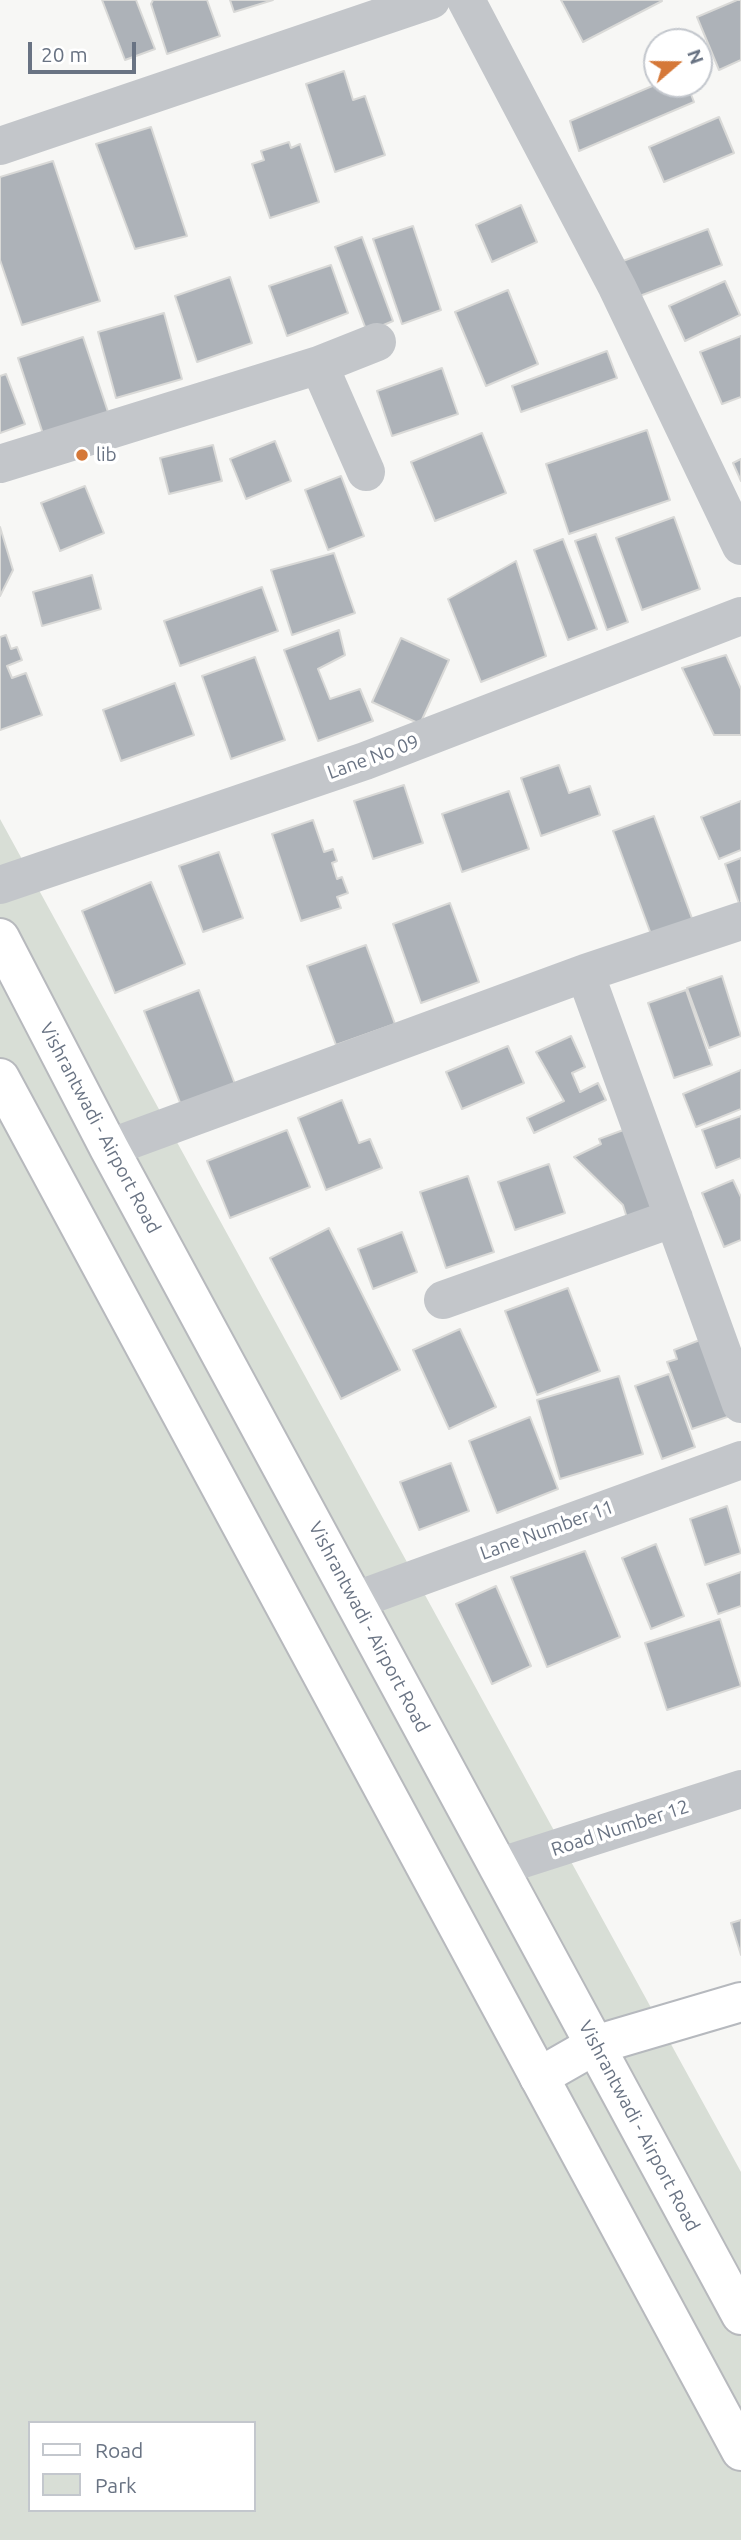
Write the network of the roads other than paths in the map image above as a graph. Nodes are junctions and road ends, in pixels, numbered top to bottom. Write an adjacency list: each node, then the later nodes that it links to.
1 (431, 0): 3 (street)
2 (466, 0): 8 (street)
3 (0, 146)
4 (377, 342): 5 (street)
5 (319, 365): 6 (street); 7 (street)
6 (0, 464)
7 (366, 472)
8 (741, 546)
9 (741, 616): 10 (street, Lane No 09)
10 (0, 885)
11 (741, 921): 13 (street)
12 (0, 938): 15 (main road, Vishrantwadi - Airport Road)
13 (585, 973): 15 (street); 16 (street)
14 (0, 1078): 25 (main road)
15 (109, 1148): 20 (main road, Vishrantwadi - Airport Road)
16 (674, 1218): 17 (street); 18 (street)
17 (443, 1300)
18 (741, 1404)
19 (741, 1460): 20 (street, Lane Number 11)
20 (354, 1601): 22 (main road, Vishrantwadi - Airport Road)
21 (741, 1789): 22 (street, Road Number 12)
22 (498, 1867): 24 (main road, Vishrantwadi - Airport Road)
23 (741, 2002): 24 (main road)
24 (595, 2045): 25 (main road); 26 (main road, Vishrantwadi - Airport Road)
25 (539, 2077): 27 (main road)
26 (741, 2315)
27 (741, 2451)

